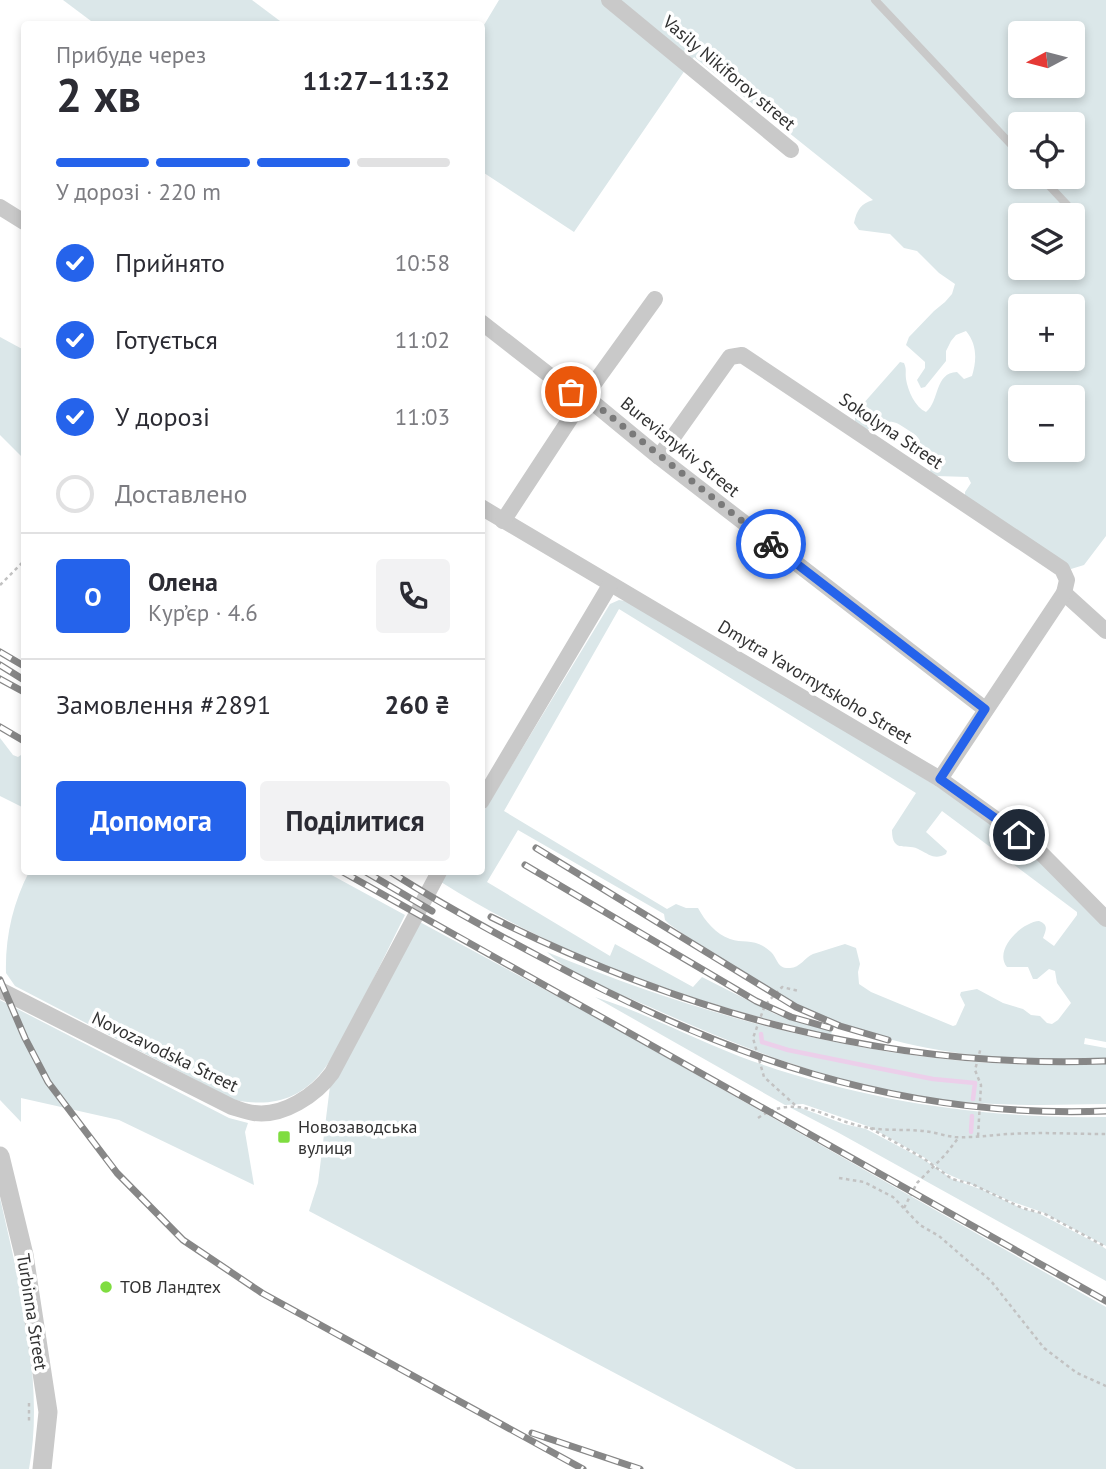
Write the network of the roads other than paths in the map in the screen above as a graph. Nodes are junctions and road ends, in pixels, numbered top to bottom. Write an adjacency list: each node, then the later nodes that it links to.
1 (610, 0): 4 (street, Vasily Nikiforov street)
2 (875, 0): 3 (lane)
3 (1008, 141)
4 (791, 150)
5 (1052, 189): 6 (lane)
6 (1065, 203)
7 (0, 207): 8 (street)
8 (21, 220)
9 (655, 299): 11 (street)
10 (485, 325): 11 (street, Burevisnykiv Street)
11 (585, 396): 12 (street, Burevisnykiv Street); 14 (street)
12 (659, 457): 16 (street, Sokolyna Street); 18 (street, Burevisnykiv Street)
13 (485, 510): 14 (street, Dmytra Yavornytskoho Street)
14 (503, 521): 15 (street, Dmytra Yavornytskoho Street)
15 (610, 585): 19 (street, Dmytra Yavornytskoho Street); 20 (street)
16 (1064, 593): 17 (street, Sokolyna Street); 18 (street)
17 (1106, 631)
18 (985, 709): 19 (street)
19 (940, 779): 22 (street, Dmytra Yavornytskoho Street)
20 (485, 795)
21 (437, 875): 23 (street, Novozavodska Street)
22 (1106, 919)
23 (0, 990)
24 (0, 1156): 25 (street, Turbinna Street)
25 (42, 1469)

